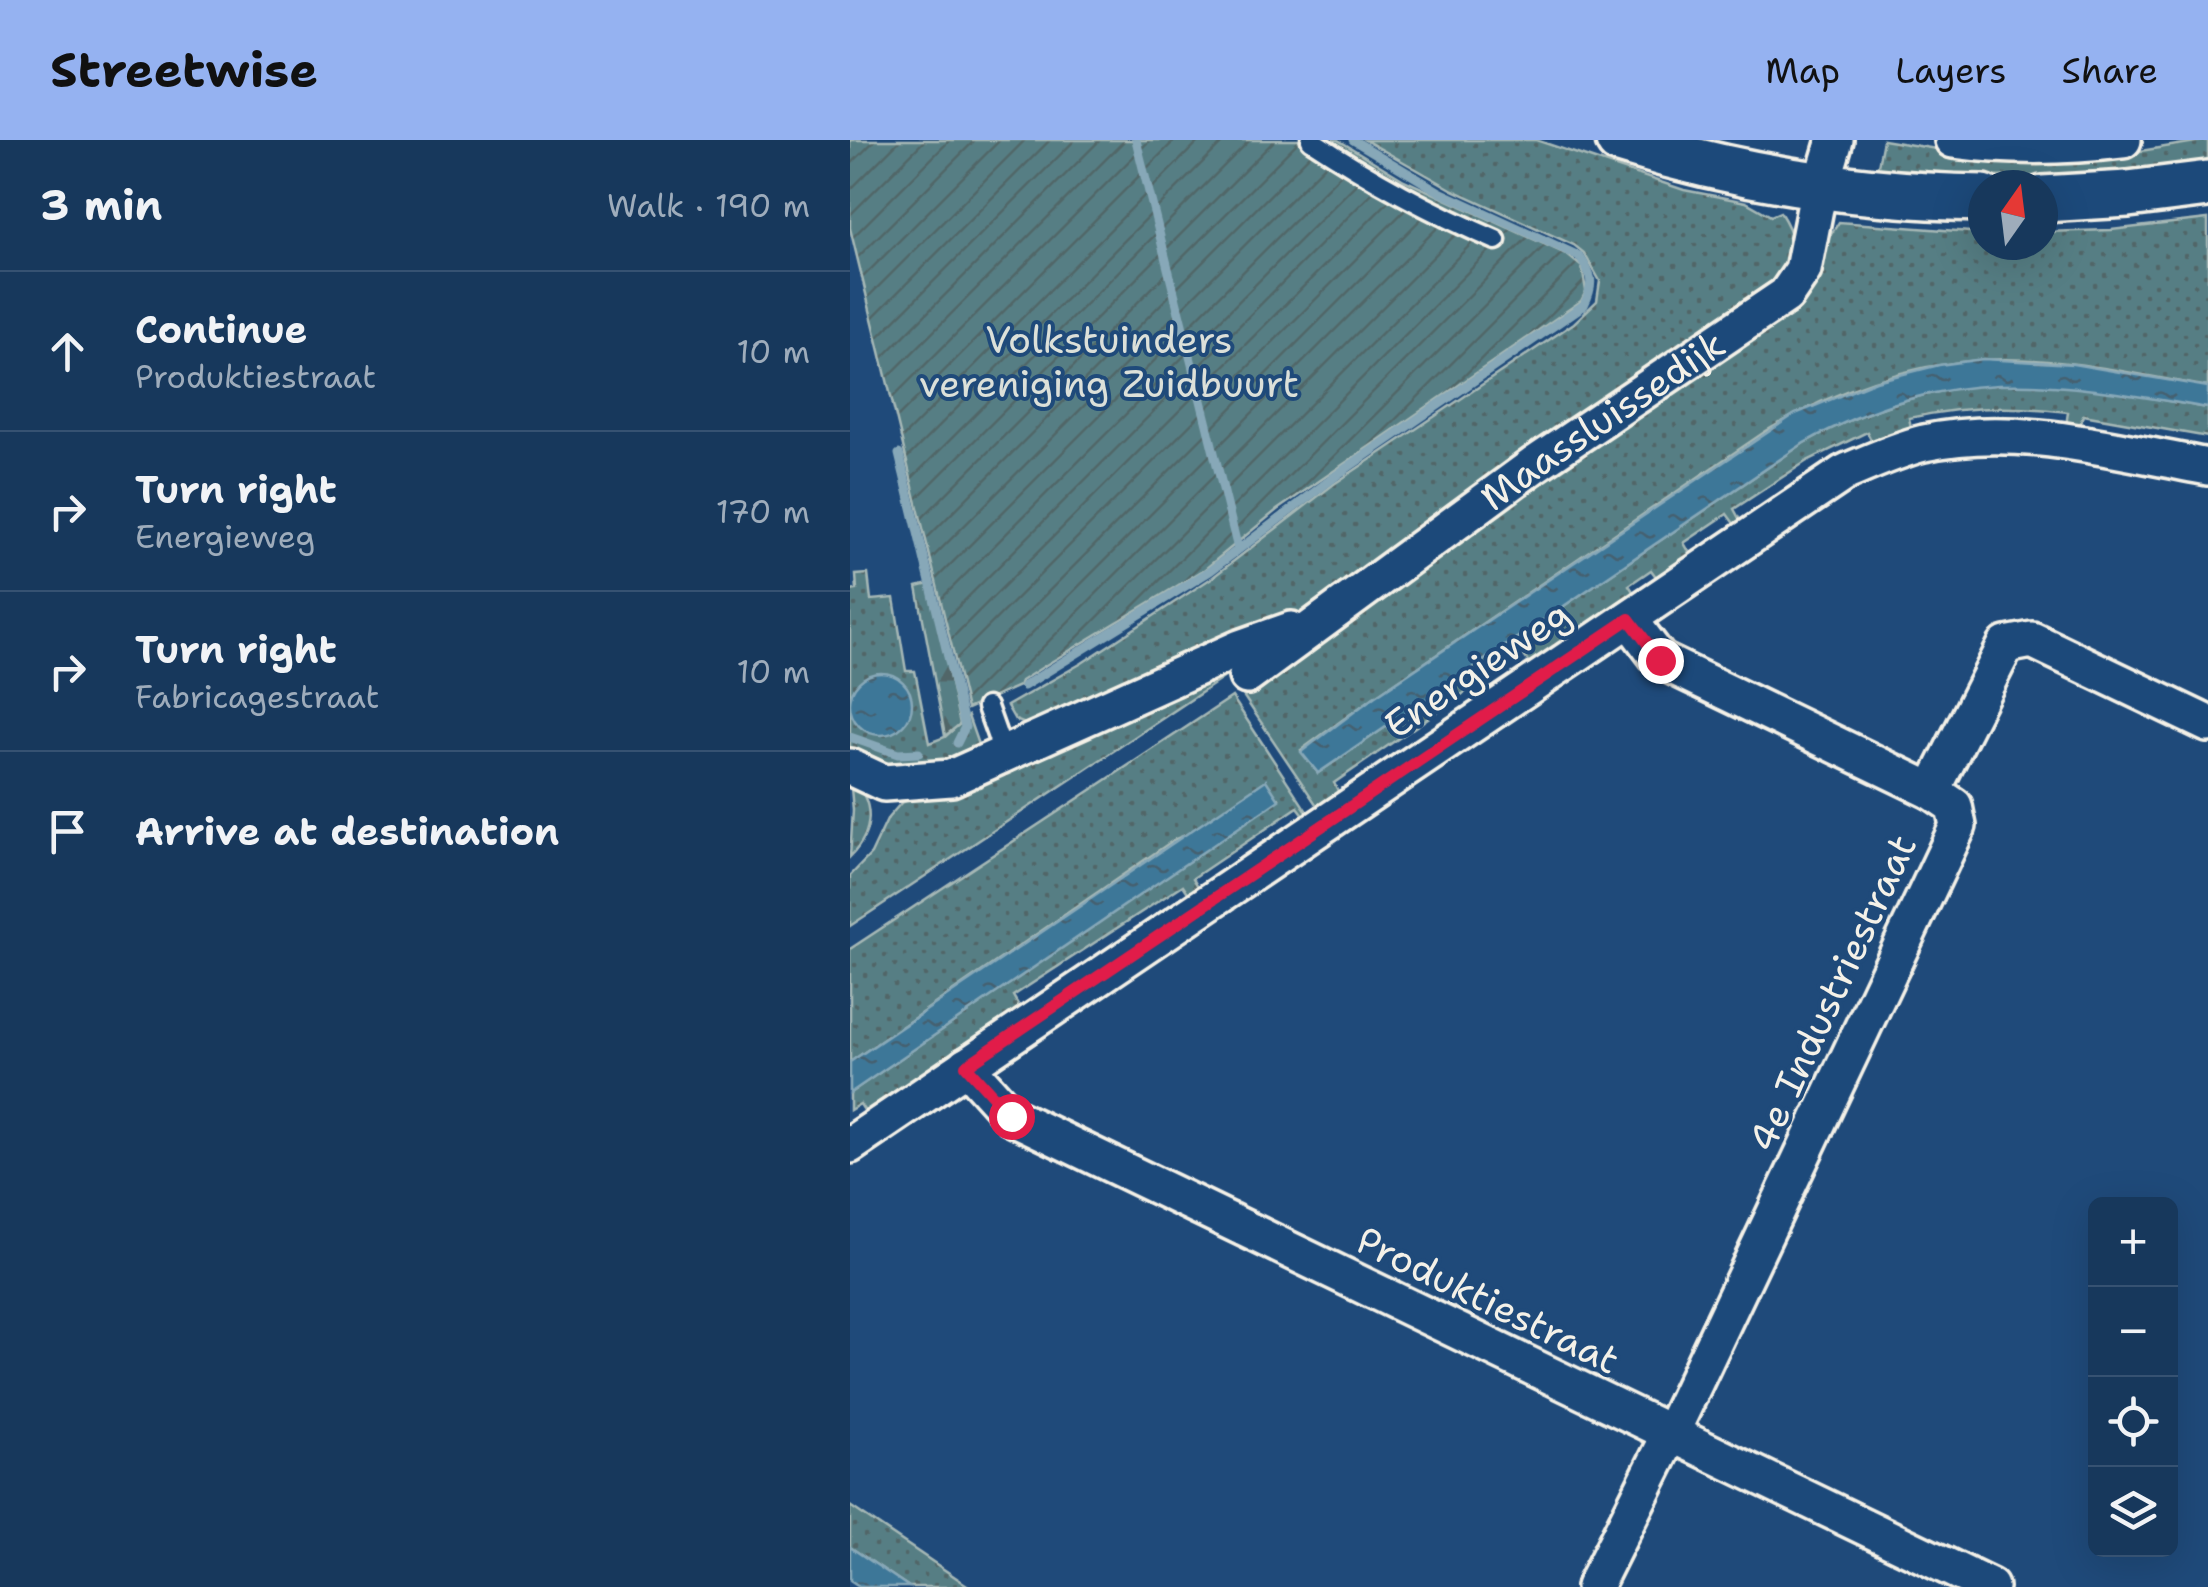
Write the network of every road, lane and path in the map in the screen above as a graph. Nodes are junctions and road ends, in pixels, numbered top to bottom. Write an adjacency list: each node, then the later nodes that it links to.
1 (1311, 140): 10 (lane)
2 (1619, 140): 7 (street)
3 (1835, 140): 7 (street, Maassluissedijk)
4 (1953, 140): 5 (street)
5 (2123, 140)
6 (2208, 184): 9 (street)
7 (1821, 186): 8 (street); 12 (street, Maassluissedijk)
8 (1968, 197)
9 (2058, 197)
10 (1496, 240)
11 (2208, 467): 13 (street, Energieweg)
12 (1325, 618): 14 (street, Maassluissedijk); 17 (street, Maassluissedijk)
13 (1629, 619): 19 (street); 20 (street, Energieweg)
14 (1247, 676)
15 (987, 707): 17 (lane)
16 (2208, 724): 19 (street, 4e Industriestraat)
17 (1002, 752): 18 (street, Maassluissedijk)
18 (850, 767)
19 (1932, 791): 22 (street, 4e Industriestraat)
20 (966, 1066): 21 (street, Energieweg); 22 (street, Produktiestraat)
21 (850, 1145)
22 (1670, 1435): 23 (street, 4e Industriestraat); 24 (street, Produktiestraat)
23 (1594, 1587)
24 (1990, 1587)

